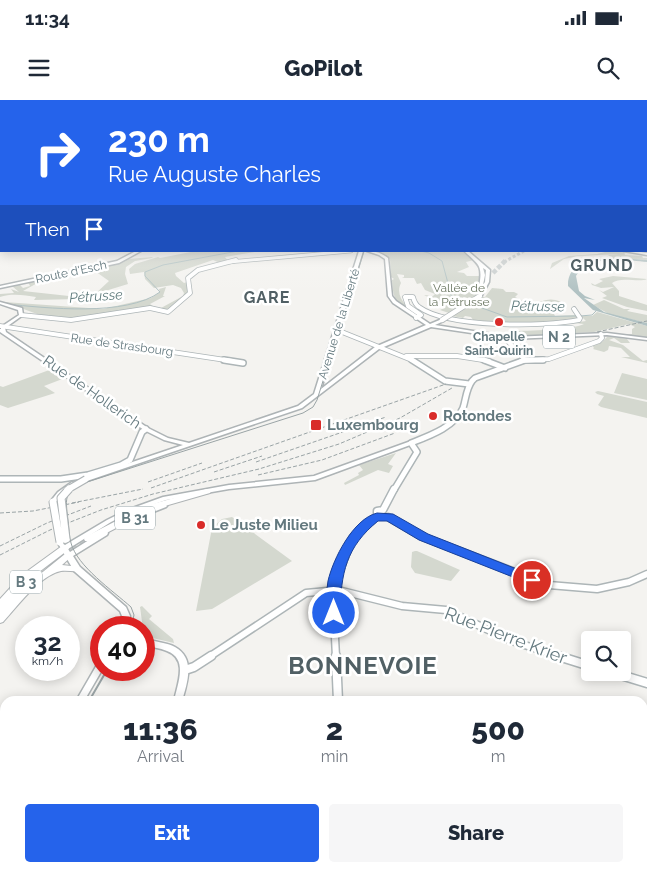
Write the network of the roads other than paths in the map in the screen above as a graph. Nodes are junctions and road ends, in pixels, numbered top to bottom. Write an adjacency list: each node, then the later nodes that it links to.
1 (137, 252): 10 (main road, Route d'Esch)
2 (345, 252): 15 (main road)
3 (361, 252): 21 (main road, Avenue de la Liberté)
4 (372, 252): 16 (main road, N 2)
5 (467, 252): 9 (main road)
6 (633, 252): 7 (main road)
7 (647, 254)
8 (493, 273): 9 (main road)
9 (485, 284): 17 (main road, bridge)
10 (0, 287)
11 (0, 303): 12 (main road)
12 (16, 308): 14 (main road); 15 (main road)
13 (574, 309): 16 (main road)
14 (21, 316): 15 (main road); 19 (main road)
15 (46, 317)
16 (416, 318): 18 (main road, N 2)
17 (436, 323): 18 (main road); 20 (main road, N 2)
18 (429, 325): 20 (main road, N 2); 25 (main road)
19 (2, 328): 28 (main road, Rue de Strasbourg); 32 (main road, Rue de Hollerich)
20 (452, 329): 23 (main road, N 2)
21 (337, 330): 25 (main road); 31 (main road, Avenue de la Liberté)
22 (601, 334): 23 (main road, N 2); 24 (main road, N 2); 27 (main road)
23 (505, 338): 27 (main road)
24 (647, 339)
25 (377, 348): 26 (main road); 31 (main road)
26 (405, 356): 29 (main road); 30 (main road)
27 (525, 360): 29 (main road)
28 (243, 363)
29 (505, 368): 30 (main road)
30 (469, 384): 33 (main road)
31 (316, 396): 34 (main road)
32 (146, 429): 34 (main road, Rue de Hollerich); 36 (main road)
33 (411, 443): 37 (main road, B 31); 38 (main road)
34 (189, 444): 35 (main road)
35 (174, 449): 42 (main road, bridge)
36 (0, 478)
37 (207, 491): 41 (highway, B 31); 42 (main road, B 31)
38 (383, 510): 39 (main road); 40 (main road)
39 (377, 516): 40 (main road); 47 (main road)
40 (388, 516): 46 (main road)
41 (88, 539)
42 (65, 546): 44 (main road); 45 (highway, B 3); 48 (highway, B 3)
43 (57, 558): 49 (highway, B 3)
44 (77, 569): 45 (highway, B 3); 50 (main road)
45 (44, 574): 51 (highway, B 3)
46 (647, 574)
47 (333, 590): 53 (main road, Rue Pierre Krier); 54 (main road, Rue Pierre Krier); 60 (main road)
48 (0, 604)
49 (0, 612)
50 (126, 616)
51 (0, 620)
52 (155, 645): 54 (main road)
53 (581, 663)
54 (185, 670): 59 (main road)
55 (631, 678): 57 (main road)
56 (92, 681): 58 (main road)
57 (647, 683)
58 (83, 696)
59 (179, 696)
60 (338, 696)

